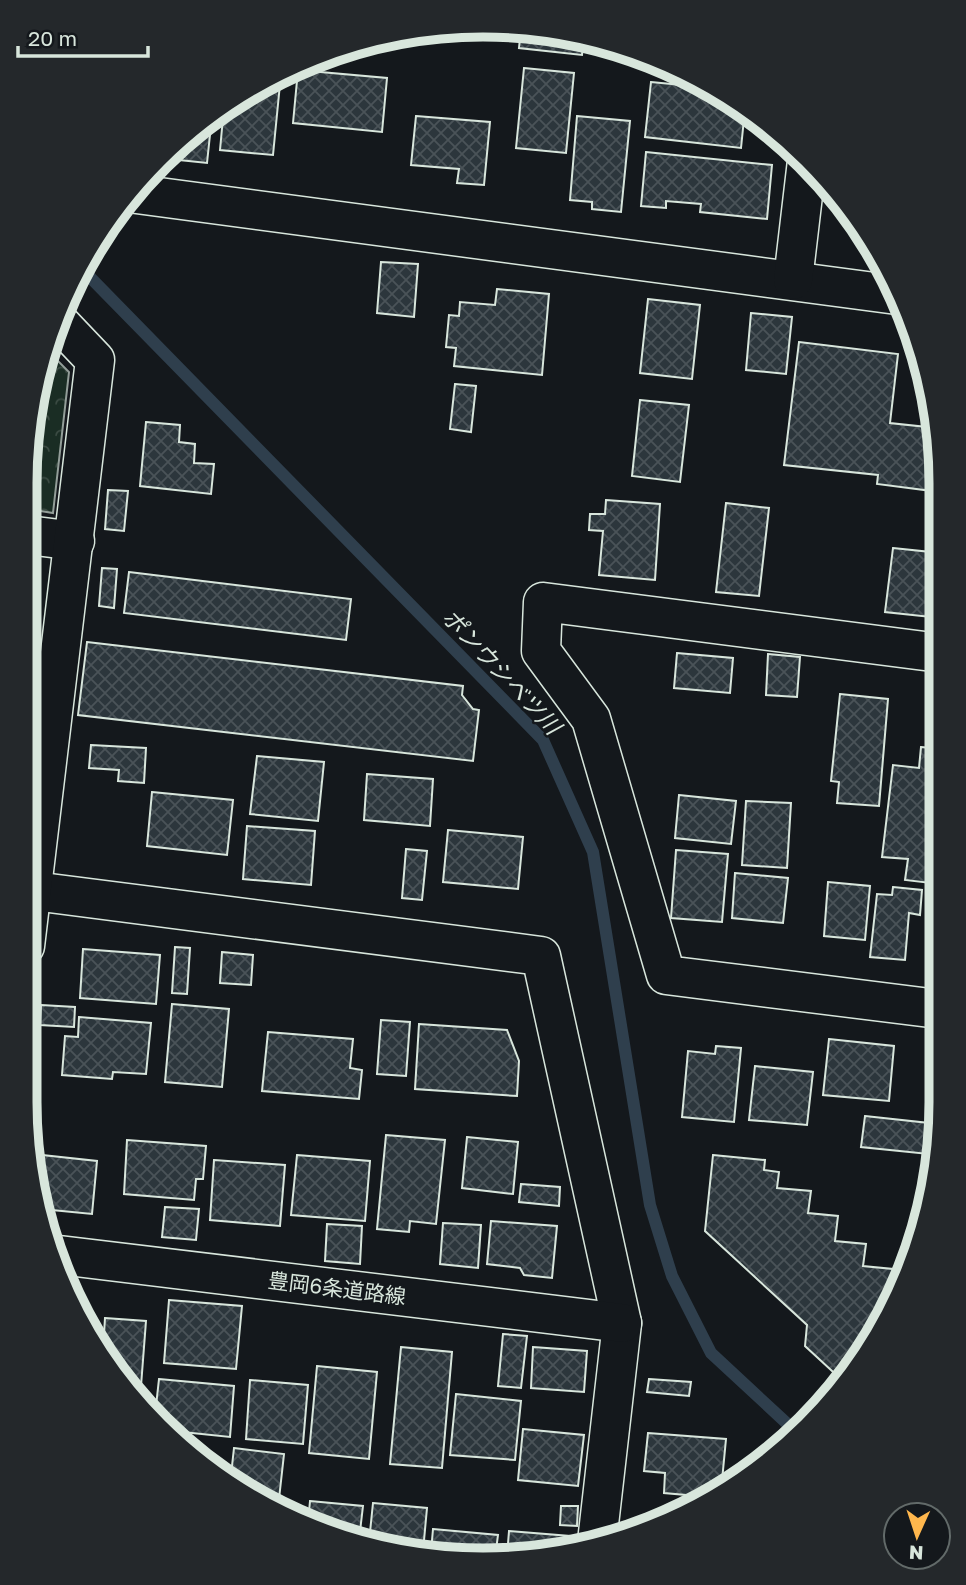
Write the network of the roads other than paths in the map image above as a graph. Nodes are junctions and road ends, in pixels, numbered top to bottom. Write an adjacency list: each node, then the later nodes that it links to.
1 (805, 174): 3 (street)
2 (142, 195): 3 (street)
3 (793, 281): 4 (street)
4 (887, 294)
5 (65, 328): 7 (street)
6 (37, 536): 7 (street)
7 (75, 541): 9 (street)
8 (929, 652): 11 (street)
9 (37, 829)
10 (37, 891): 13 (street)
11 (929, 1008)
12 (64, 1255): 13 (street, 豊岡6条道路線)
13 (622, 1323): 14 (street)
14 (598, 1533)

